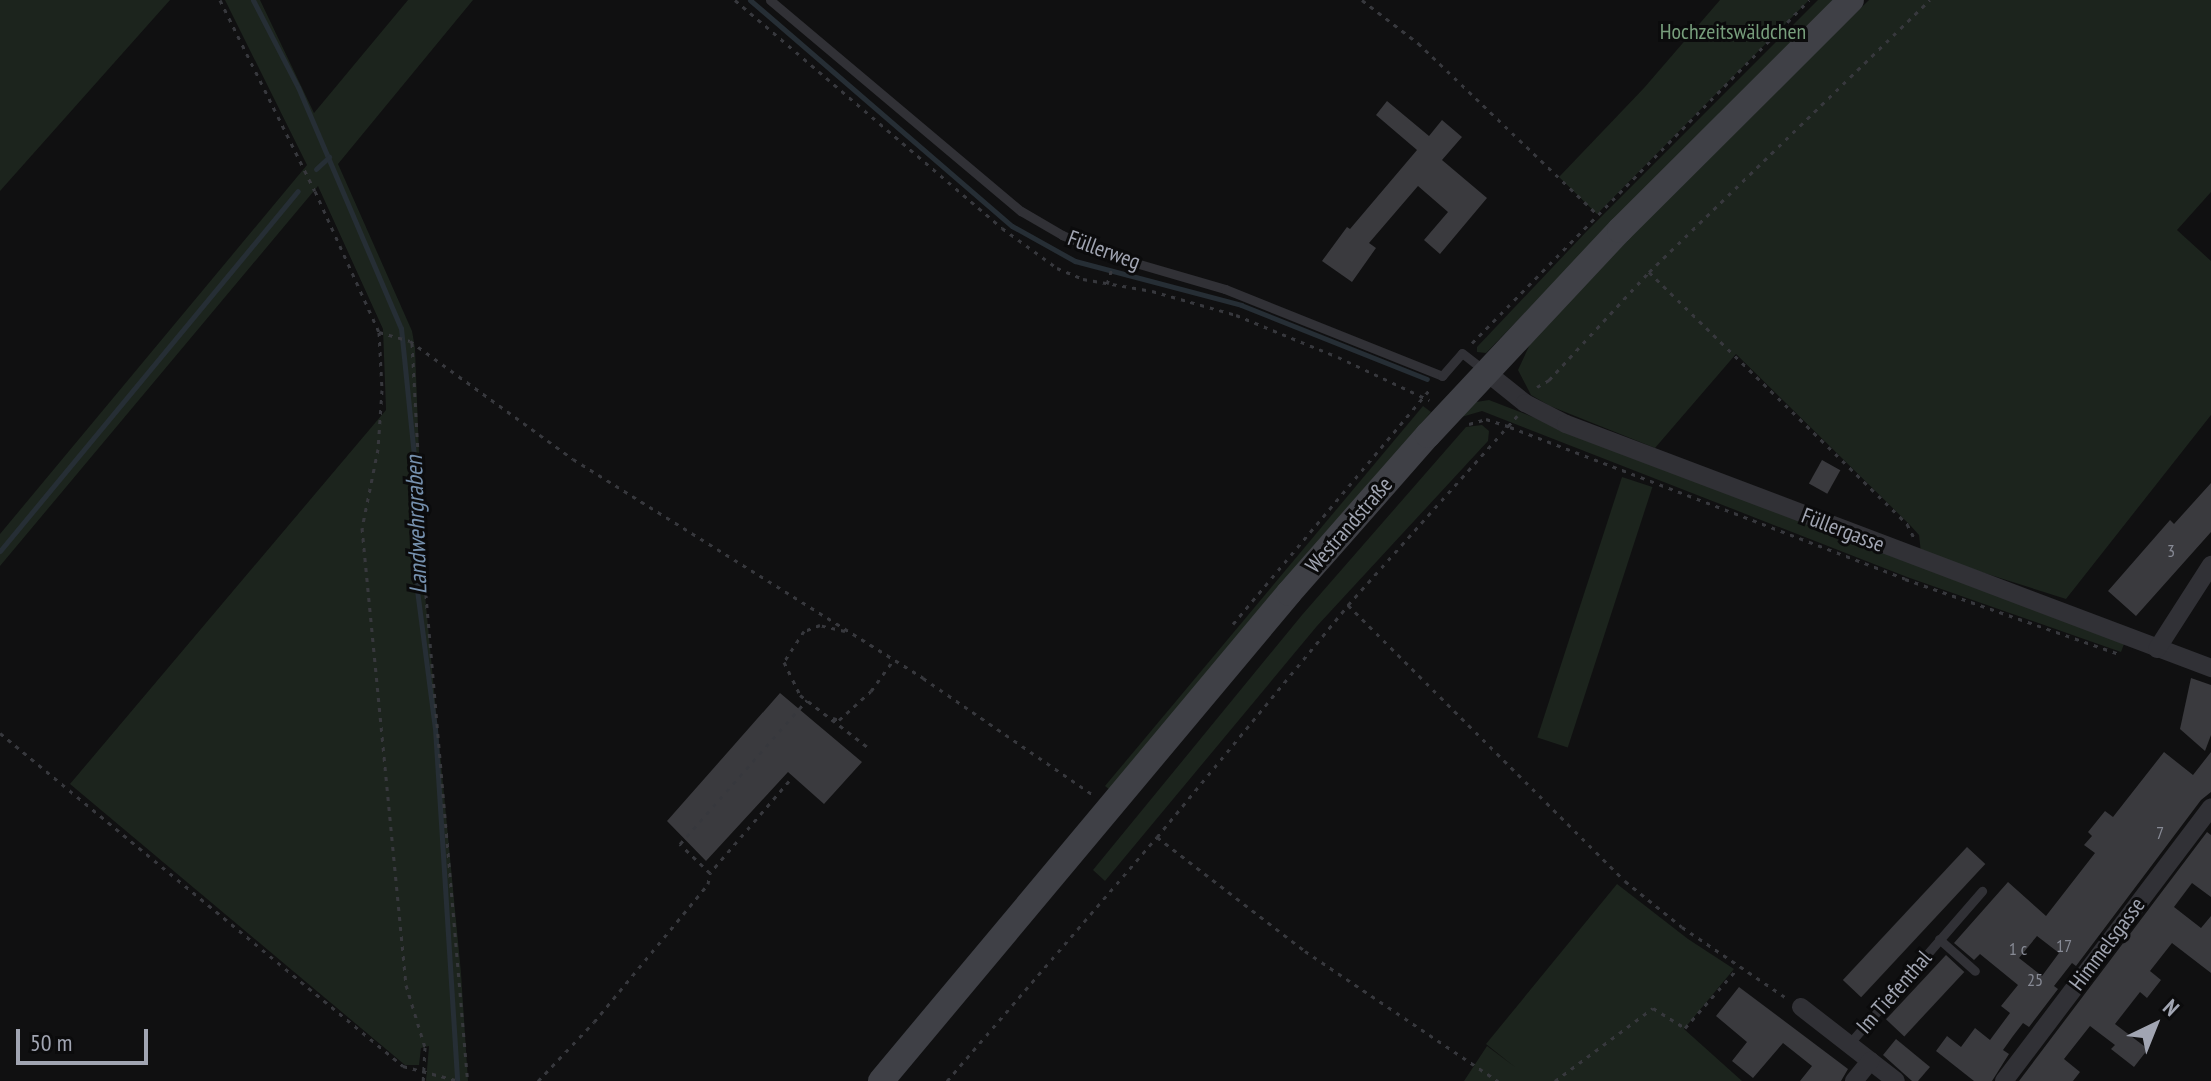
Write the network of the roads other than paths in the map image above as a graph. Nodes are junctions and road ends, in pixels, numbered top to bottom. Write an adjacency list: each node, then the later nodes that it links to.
1 (770, 0): 3 (lane, Füllerweg)
2 (1851, 0): 3 (main road, Westrandstraße)
3 (1485, 371): 5 (street, Füllergasse); 14 (main road, Westrandstraße)
4 (2211, 565): 5 (street)
5 (2157, 649): 6 (street, Füllergasse)
6 (2211, 668)
7 (2211, 807): 17 (street, Himmelsgasse)
8 (1982, 891): 9 (lane, Im Tiefenthal)
9 (1939, 939): 10 (lane, Im Tiefenthal); 12 (lane, Im Tiefenthal)
10 (1975, 971)
11 (1801, 1007): 12 (street, Im Tiefenthal)
12 (1849, 1044): 13 (street, Im Tiefenthal)
13 (1870, 1061): 15 (street); 16 (street, Im Tiefenthal)
14 (881, 1081)
15 (1854, 1081)
16 (1896, 1081)
17 (2004, 1081)

